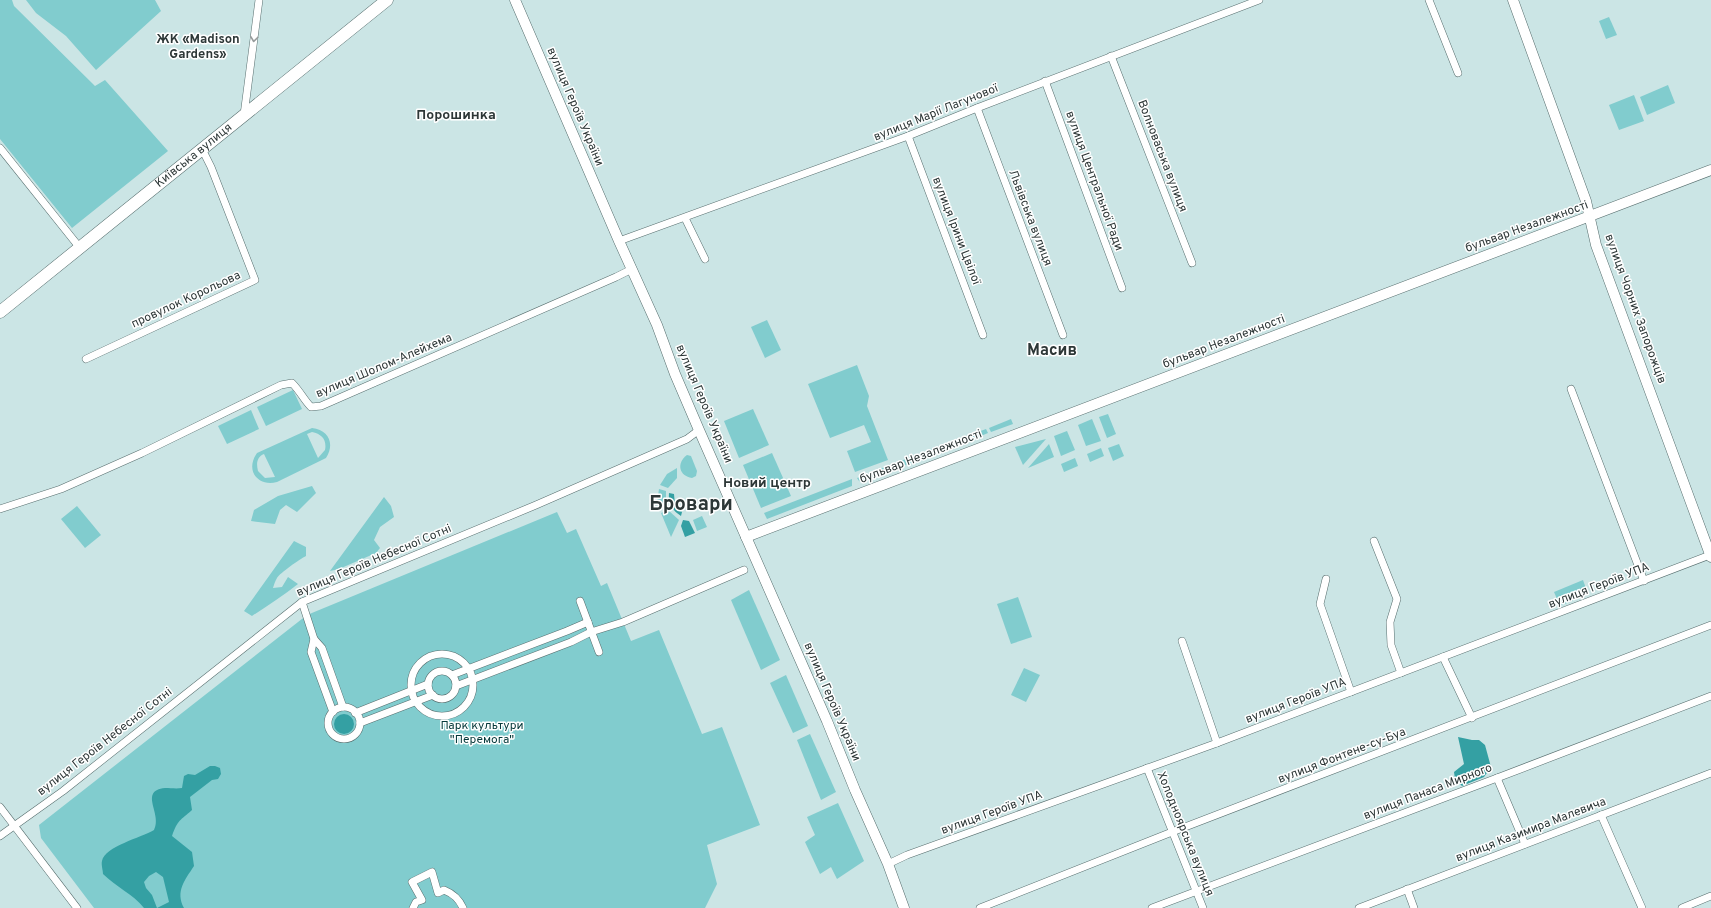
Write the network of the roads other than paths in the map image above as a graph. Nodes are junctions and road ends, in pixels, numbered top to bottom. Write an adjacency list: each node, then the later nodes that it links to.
1 (259, 0): 11 (street, one-way to 11)
2 (387, 0): 11 (main road, Київська вулиця)
3 (515, 0): 18 (main road, вулиця Героїв України)
4 (1259, 0): 7 (street, вулиця Марії Лагунової)
5 (1429, 0): 8 (street)
6 (1513, 0): 16 (main road, вулиця Чорних Запорожців)
7 (1111, 56): 9 (street, вулиця Марії Лагунової); 21 (street, Волноваська вулиця)
8 (1458, 74)
9 (1045, 82): 10 (street, вулиця Марії Лагунової); 23 (street, вулиця Центральної Ради)
10 (977, 108): 12 (street, вулиця Марії Лагунової); 26 (street, Львівська вулиця)
11 (244, 116): 13 (main road, Київська вулиця)
12 (908, 136): 17 (street, вулиця Марії Лагунової); 25 (street, вулиця Ірини Цвілої)
13 (202, 149): 19 (main road, Київська вулиця); 27 (street, провулок Корольова)
14 (2, 154): 19 (street)
15 (1711, 170): 16 (main road, бульвар Незалежності)
16 (1590, 217): 31 (main road, бульвар Незалежності); 33 (main road, вулиця Чорних Запорожців)
17 (685, 218): 18 (street, вулиця Марії Лагунової); 20 (street)
18 (618, 241): 22 (main road, вулиця Героїв України)
19 (80, 248): 24 (main road, Київська вулиця)
20 (705, 259)
21 (1192, 263)
22 (632, 269): 29 (main road, вулиця Героїв України); 30 (street, вулиця Шолом-Алейхема)
23 (1122, 288)
24 (0, 312)
25 (983, 335)
26 (1063, 335)
27 (86, 359)
28 (1570, 389): 36 (street)
29 (699, 430): 31 (main road, вулиця Героїв України); 38 (street, вулиця Героїв Небесної Сотні)
30 (0, 509)
31 (746, 537): 72 (main road, вулиця Героїв України)
32 (1374, 541): 47 (street)
33 (1711, 556): 36 (street, вулиця Героїв УПА)
34 (744, 570): 41 (street)
35 (1326, 579): 53 (street)
36 (1644, 581): 45 (street, вулиця Героїв УПА)
37 (580, 601): 39 (street)
38 (302, 602): 42 (street); 68 (street, вулиця Героїв Небесної Сотні)
39 (588, 622): 41 (street); 46 (street)
40 (1711, 625): 60 (street, вулиця Фонтене-су-Буа)
41 (591, 632): 44 (street); 49 (street)
42 (314, 639): 57 (street); 58 (street)
43 (1182, 641): 62 (street)
44 (599, 652)
45 (1443, 658): 47 (street, вулиця Героїв УПА); 60 (street)
46 (469, 669): 48 (street); 49 (street); 52 (street)
47 (1401, 673): 53 (street, вулиця Героїв УПА)
48 (452, 675): 50 (street); 51 (street)
49 (473, 679): 51 (street); 56 (street)
50 (428, 684): 52 (street); 54 (street)
51 (456, 686): 54 (street)
52 (412, 691): 56 (street); 59 (street)
53 (1351, 692): 62 (street, вулиця Героїв УПА)
54 (433, 695): 56 (street)
55 (1711, 696): 65 (street, вулиця Панаса Мирного)
56 (416, 701): 61 (street)
57 (343, 707): 58 (street); 59 (street)
58 (333, 712): 61 (street)
59 (355, 712): 61 (street)
60 (1472, 718): 69 (street, вулиця Фонтене-су-Буа)
61 (360, 723)
62 (1217, 744): 63 (street, вулиця Героїв УПА)
63 (1147, 768): 69 (street, Холодноярська вулиця); 72 (street, вулиця Героїв УПА)
64 (1711, 773): 67 (street, вулиця Казимира Малевича)
65 (1497, 778): 71 (street); 74 (street, вулиця Панаса Мирного)
66 (0, 807): 68 (street)
67 (1601, 815): 71 (street, вулиця Казимира Малевича); 85 (street)
68 (14, 825): 70 (street, вулиця Героїв Небесної Сотні); 76 (street)
69 (1172, 832): 74 (street, Холодноярська вулиця); 80 (street, вулиця Фонтене-су-Буа)
70 (0, 836)
71 (1525, 844): 73 (street, вулиця Казимира Малевича)
72 (888, 864): 79 (main road, вулиця Героїв України)
73 (1408, 890): 83 (street, вулиця Казимира Малевича); 84 (street)
74 (1195, 892): 81 (street, вулиця Панаса Мирного); 82 (street, Холодноярська вулиця)
75 (1711, 896): 86 (street)
76 (77, 908)
77 (413, 908): 78 (street)
78 (463, 908)
79 (904, 908)
80 (980, 908)
81 (1152, 908)
82 (1203, 908)
83 (1360, 908)
84 (1414, 908)
85 (1642, 908)
86 (1682, 908)

